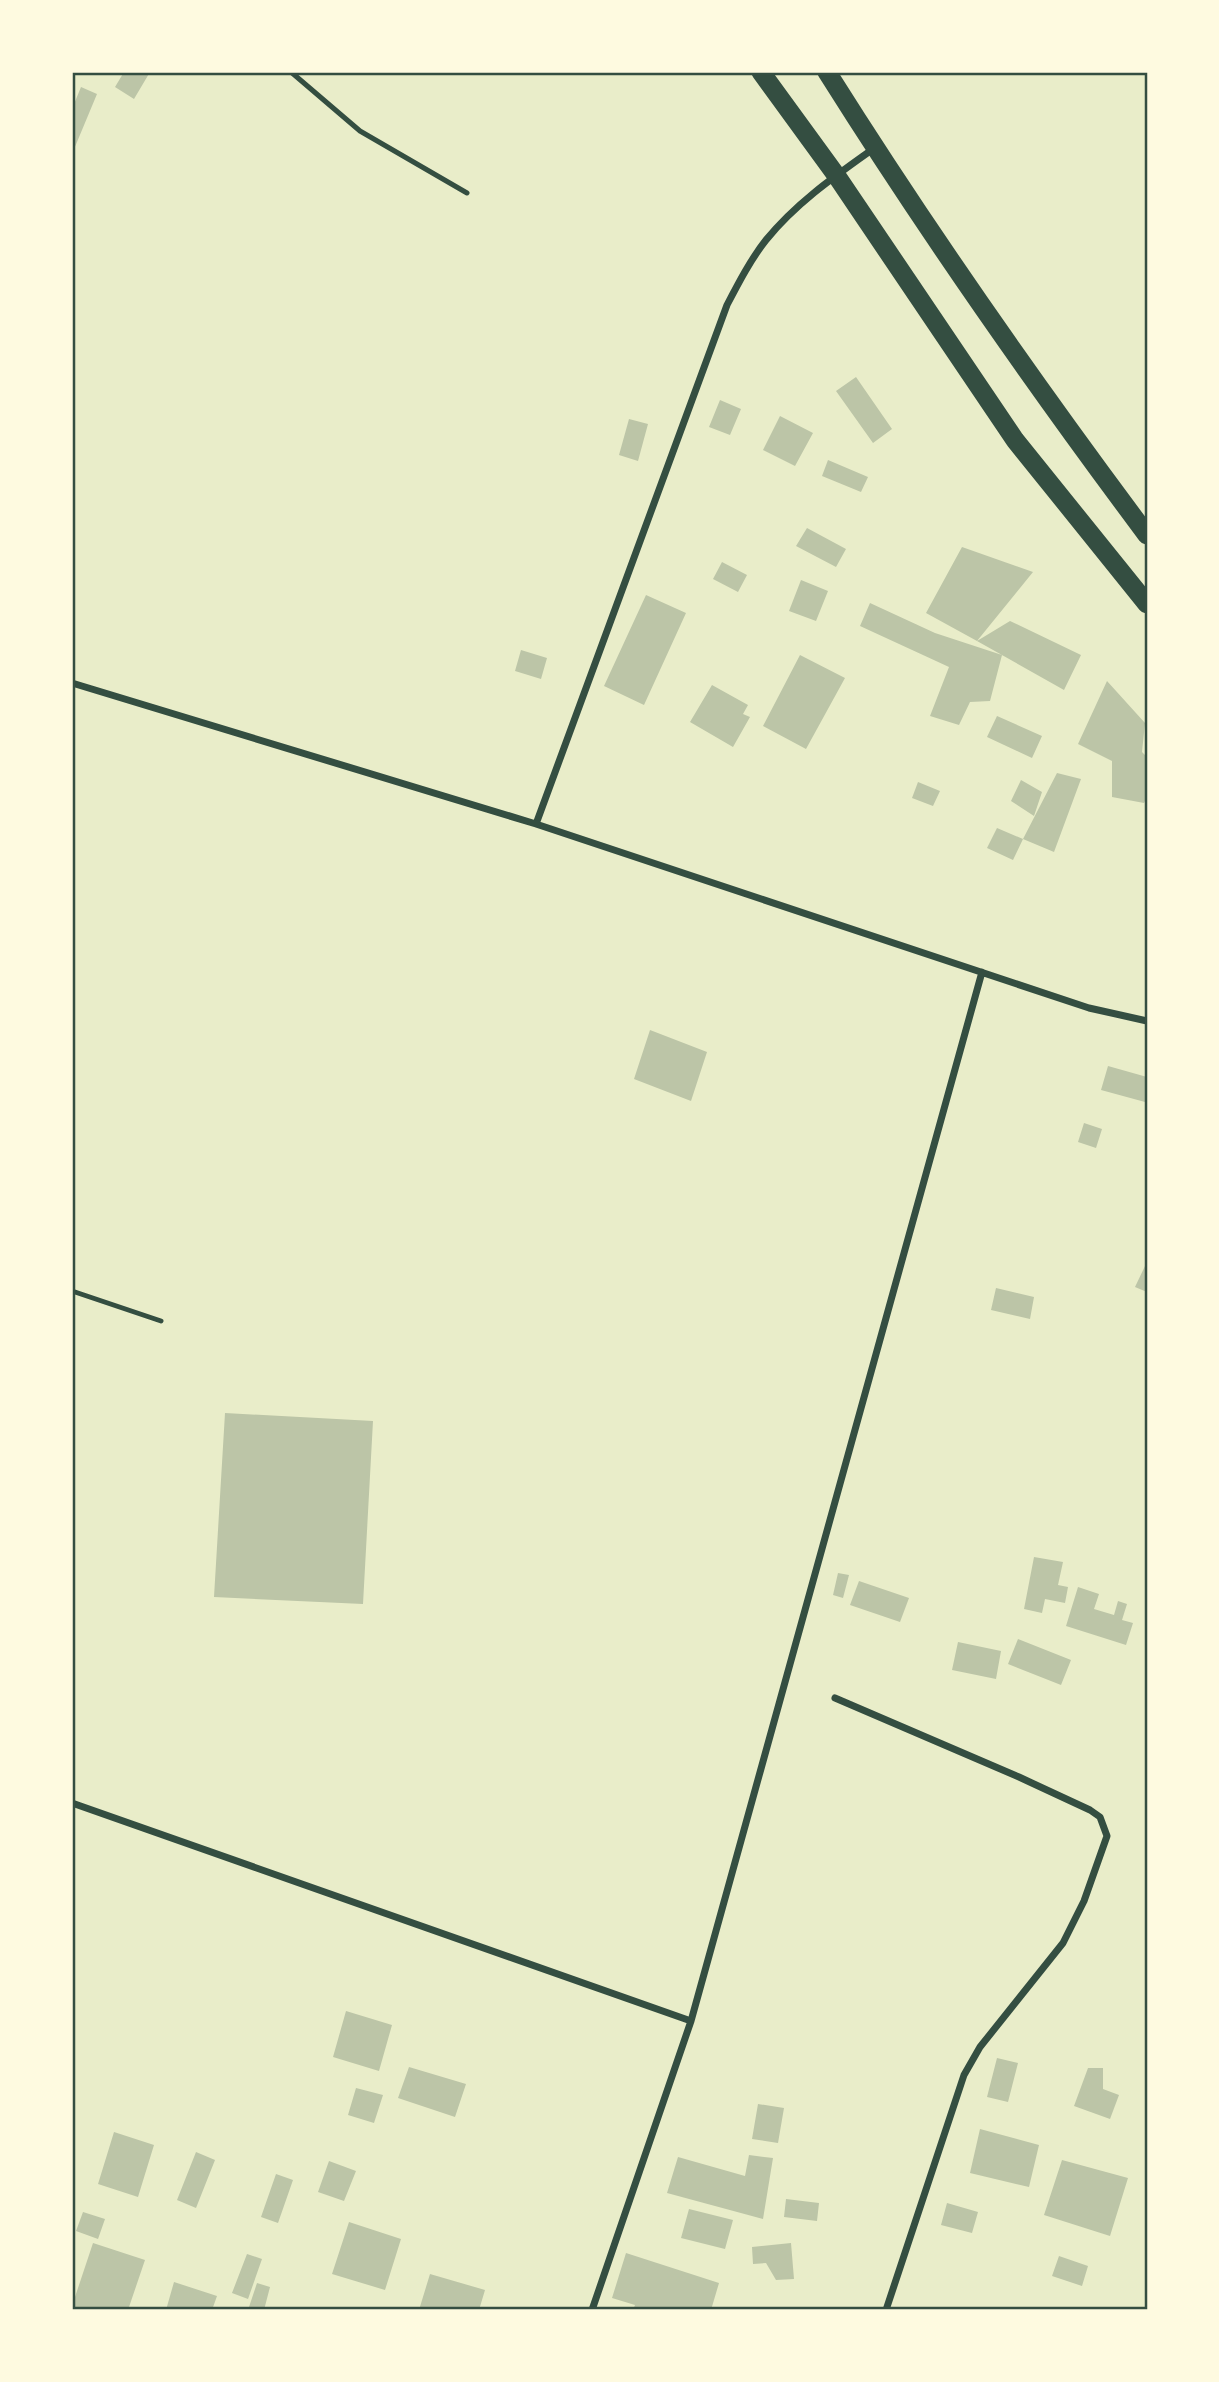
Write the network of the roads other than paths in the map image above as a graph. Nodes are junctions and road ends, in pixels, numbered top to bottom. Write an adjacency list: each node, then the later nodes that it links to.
1 (291, 72): 6 (lane)
2 (761, 72): 5 (highway)
3 (827, 72): 4 (highway)
4 (875, 148): 5 (street); 7 (highway)
5 (836, 175): 8 (highway); 10 (street)
6 (467, 194)
7 (1147, 535)
8 (1147, 604)
9 (72, 683): 10 (street)
10 (536, 824): 11 (street)
11 (982, 972): 12 (street); 17 (street)
12 (1147, 1021)
13 (72, 1291): 14 (lane)
14 (161, 1321)
15 (835, 1699): 19 (street)
16 (72, 1803): 17 (street)
17 (691, 2021): 18 (street)
18 (592, 2310)
19 (886, 2310)

